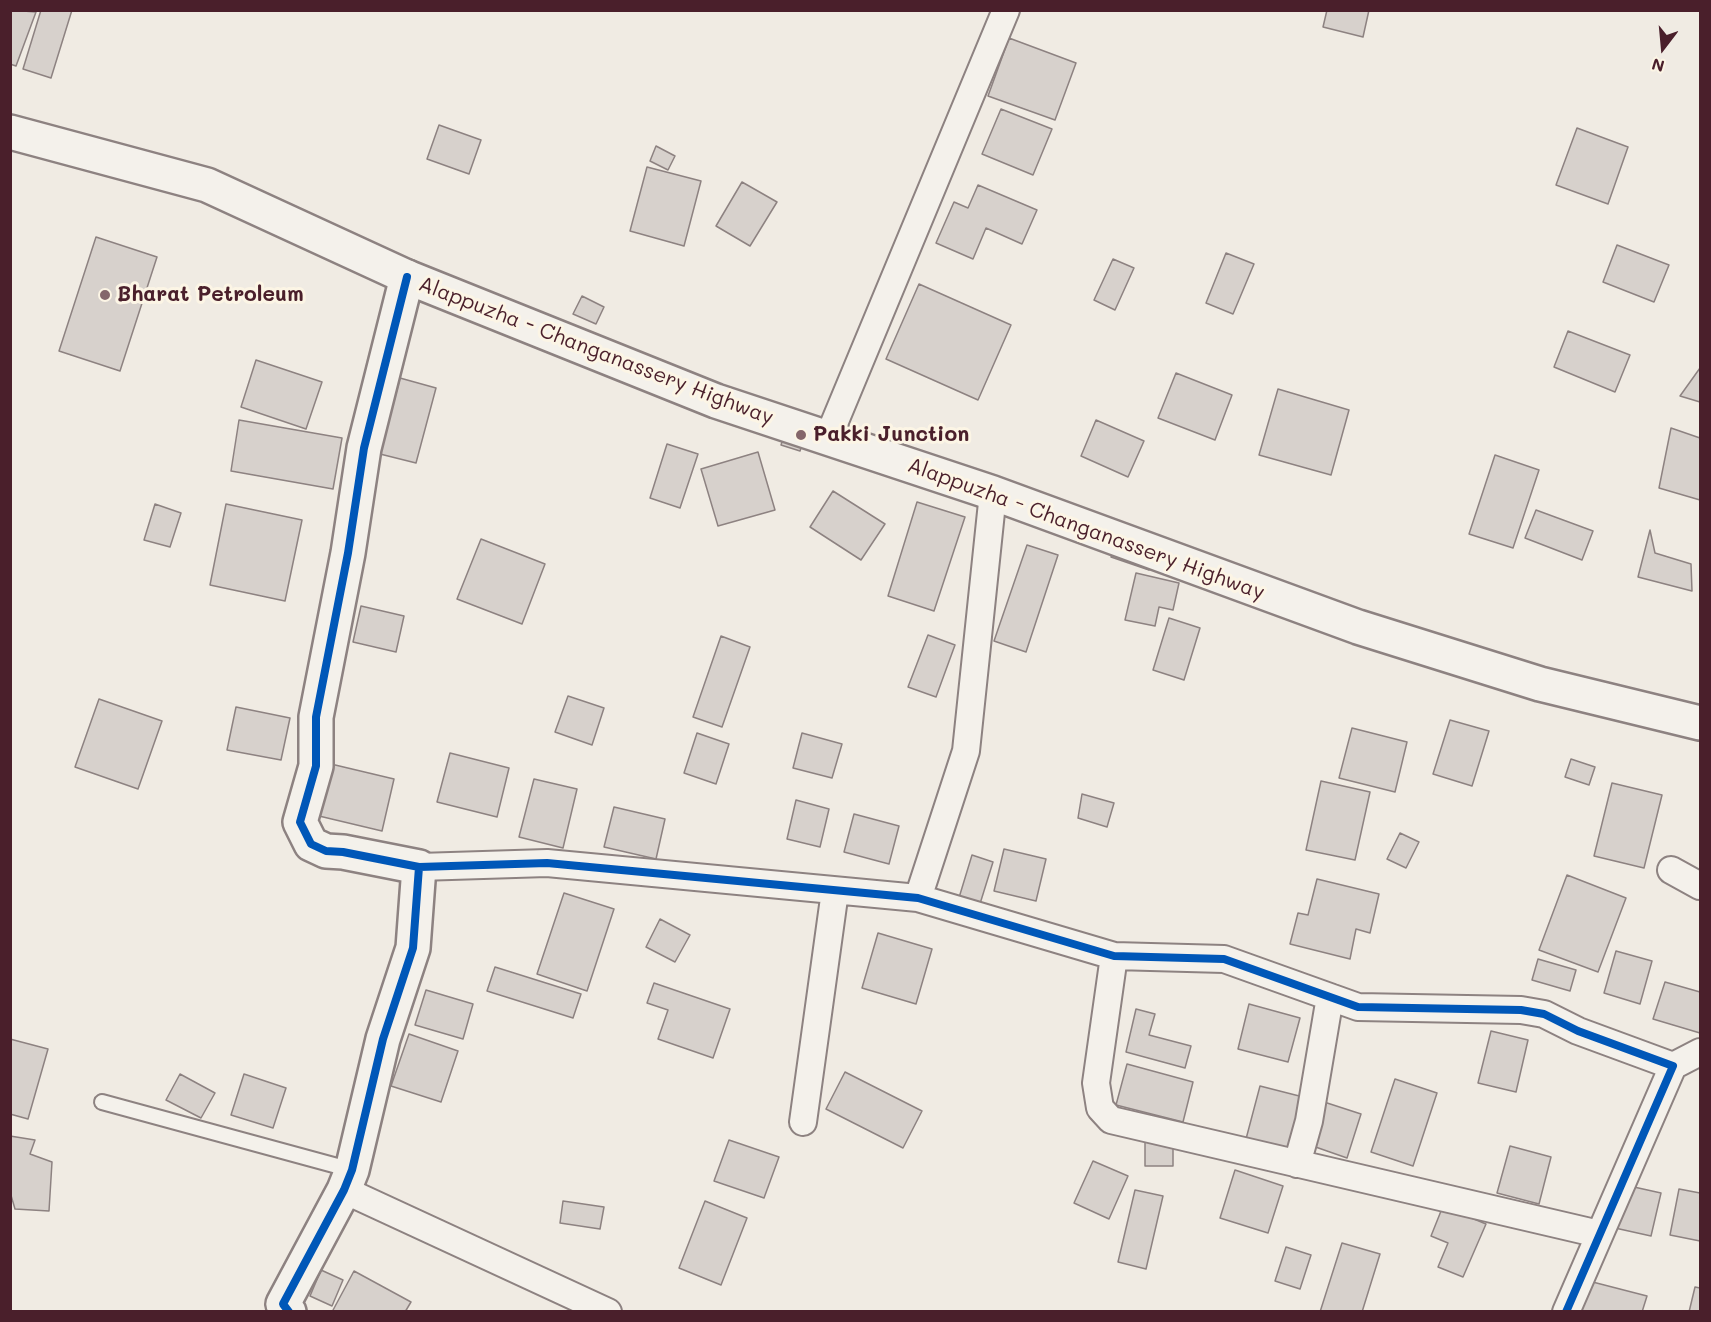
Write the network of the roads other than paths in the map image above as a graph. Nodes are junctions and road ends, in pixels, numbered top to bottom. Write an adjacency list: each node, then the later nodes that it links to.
1 (1006, 10): 4 (street)
2 (10, 132): 3 (main road, Alappuzha - Changanassery Highway)
3 (407, 277): 4 (main road, Alappuzha - Changanassery Highway); 7 (main road)
4 (828, 438): 5 (main road, Alappuzha - Changanassery Highway)
5 (993, 494): 6 (main road, Alappuzha - Changanassery Highway); 11 (street)
6 (1701, 723)
7 (419, 867): 10 (street); 20 (main road)
8 (1671, 870): 9 (street)
9 (1701, 886)
10 (835, 891): 11 (street); 18 (street)
11 (918, 898): 12 (street)
12 (1114, 956): 13 (street); 19 (street)
13 (1330, 997): 15 (street); 19 (street)
14 (1701, 1052): 15 (street)
15 (1673, 1066): 16 (street); 21 (street)
16 (1701, 1073)
17 (102, 1102): 20 (lane)
18 (803, 1122)
19 (1297, 1164): 21 (street)
20 (348, 1180): 22 (main road); 23 (street)
21 (1599, 1234): 24 (street)
22 (289, 1311)
23 (608, 1311)
24 (1566, 1311)

